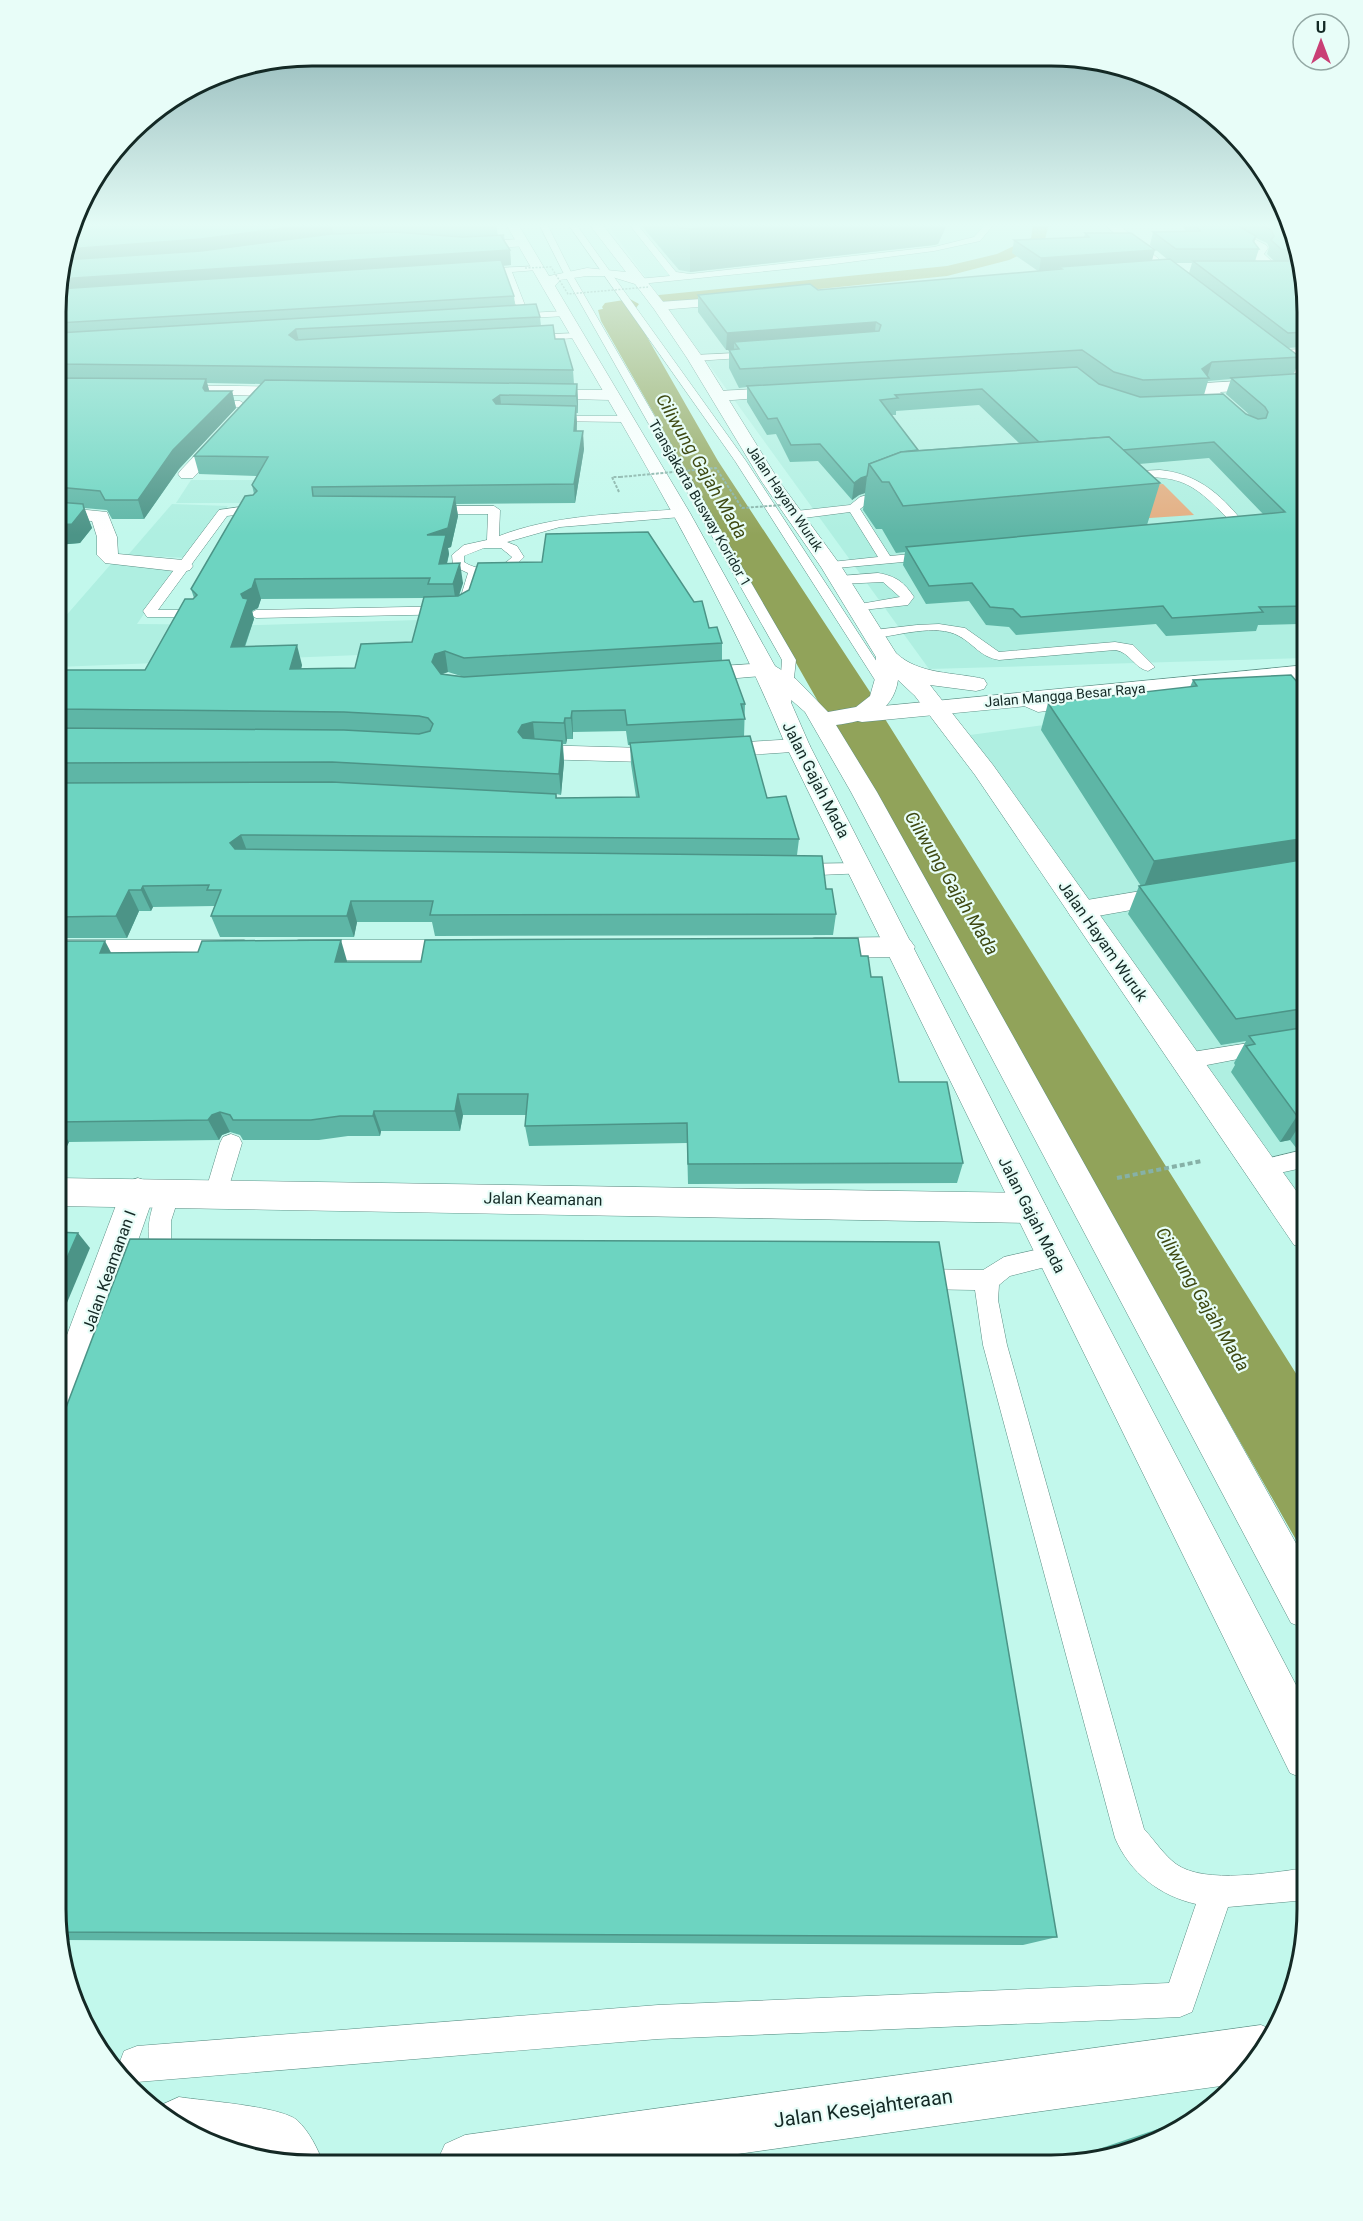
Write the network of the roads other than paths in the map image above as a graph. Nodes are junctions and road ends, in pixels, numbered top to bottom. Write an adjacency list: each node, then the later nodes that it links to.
1 (573, 328): 6 (main road, Jalan Gajah Mada)
2 (599, 328): 59 (lane, Transjakarta Busway Koridor 1)
3 (644, 328): 63 (lane)
4 (674, 328): 11 (main road, Jalan Hayam Wuruk)
5 (1246, 329): 10 (main road)
6 (578, 335): 7 (lane); 20 (main road, Jalan Gajah Mada)
7 (512, 339)
8 (767, 353): 11 (lane)
9 (1297, 354): 10 (main road)
10 (1282, 355): 12 (main road)
11 (695, 358): 21 (main road, Jalan Hayam Wuruk)
12 (1297, 367)
13 (1297, 383): 22 (main road)
14 (152, 390): 15 (main road)
15 (220, 391): 16 (main road); 23 (lane)
16 (263, 392): 17 (main road); 28 (main road)
17 (319, 392)
18 (803, 392): 21 (main road)
19 (514, 394): 20 (main road)
20 (611, 395): 26 (main road, Jalan Gajah Mada)
21 (720, 396): 33 (main road, Jalan Hayam Wuruk)
22 (1222, 403): 24 (main road); 27 (main road)
23 (240, 404)
24 (1199, 405)
25 (536, 419): 26 (lane)
26 (626, 419): 37 (main road, Jalan Gajah Mada)
27 (1252, 429)
28 (187, 474)
29 (1112, 476): 38 (lane)
30 (906, 491): 31 (lane)
31 (853, 508): 33 (lane); 43 (lane)
32 (254, 509): 44 (lane)
33 (796, 509): 46 (main road, Jalan Hayam Wuruk)
34 (411, 510): 35 (lane)
35 (494, 511): 39 (lane); 40 (lane)
36 (66, 514): 44 (main road)
37 (684, 518): 39 (lane); 54 (main road, Jalan Gajah Mada)
38 (1204, 529)
39 (548, 532): 40 (lane); 41 (lane)
40 (493, 543): 41 (lane); 45 (lane)
41 (514, 549): 45 (lane)
42 (946, 555): 43 (lane)
43 (887, 561): 46 (lane)
44 (183, 566): 48 (lane)
45 (475, 571): 49 (lane)
46 (836, 573): 47 (main road, Jalan Hayam Wuruk); 47 (lane)
47 (859, 609): 50 (main road, Jalan Hayam Wuruk)
48 (195, 614)
49 (256, 614)
50 (874, 634): 52 (main road, Jalan Hayam Wuruk); 53 (lane)
51 (1297, 653): 53 (main road, Jalan Mangga Besar Raya)
52 (887, 657): 60 (main road); 62 (main road, Jalan Hayam Wuruk); 63 (main road, Jalan Hayam Wuruk)
53 (1148, 668): 61 (main road, Jalan Mangga Besar Raya)
54 (766, 670): 56 (main road); 59 (main road, Jalan Gajah Mada); 66 (main road, Jalan Gajah Mada)
55 (1297, 674): 57 (main road, Jalan Mangga Besar Raya)
56 (664, 676)
57 (1274, 680): 58 (lane); 61 (main road, Jalan Mangga Besar Raya); 64 (main road)
58 (1297, 681)
59 (788, 684): 65 (main road, Jalan Gajah Mada); 66 (lane, Transjakarta Busway Koridor 1)
60 (976, 684): 61 (main road, Jalan Mangga Besar Raya); 62 (main road, Jalan Mangga Besar Raya)
61 (1027, 692): 62 (main road, Jalan Mangga Besar Raya)
62 (929, 699): 63 (main road, Jalan Mangga Besar Raya); 71 (main road, Jalan Hayam Wuruk)
63 (879, 704): 65 (main road, Jalan Mangga Besar Raya)
64 (1297, 705)
65 (826, 720): 91 (main road, Jalan Gajah Mada)
66 (793, 736): 67 (main road); 68 (main road, Jalan Gajah Mada)
67 (535, 752)
68 (861, 869): 69 (lane); 72 (main road, Jalan Gajah Mada)
69 (776, 870)
70 (1206, 890): 71 (main road)
71 (1081, 910): 77 (main road, Jalan Hayam Wuruk)
72 (900, 947): 73 (main road); 84 (main road, Jalan Gajah Mada)
73 (784, 948)
74 (66, 950): 75 (main road)
75 (498, 950)
76 (1285, 1045): 77 (lane)
77 (1186, 1061): 80 (main road, Jalan Hayam Wuruk)
78 (231, 1143): 83 (lane)
79 (1297, 1160): 80 (lane)
80 (1261, 1168): 85 (main road, Jalan Hayam Wuruk)
81 (66, 1192): 82 (main road, Jalan Keamanan)
82 (153, 1192): 83 (main road, Jalan Keamanan); 87 (lane); 90 (main road, Jalan Keamanan I)
83 (216, 1193): 84 (main road, Jalan Keamanan)
84 (1029, 1208): 86 (main road, Jalan Gajah Mada)
85 (1297, 1220)
86 (1053, 1256): 89 (lane); 92 (main road, Jalan Gajah Mada)
87 (165, 1277)
88 (892, 1279): 89 (lane)
89 (987, 1280): 94 (lane)
90 (66, 1395)
91 (1297, 1589)
92 (1297, 1736)
93 (1297, 1885): 94 (lane)
94 (1217, 1892): 96 (lane)
95 (1249, 2056): 99 (main road, Jalan Kesejahteraan)
96 (137, 2064)
97 (202, 2129): 98 (main road)
98 (286, 2153)
99 (530, 2155)

